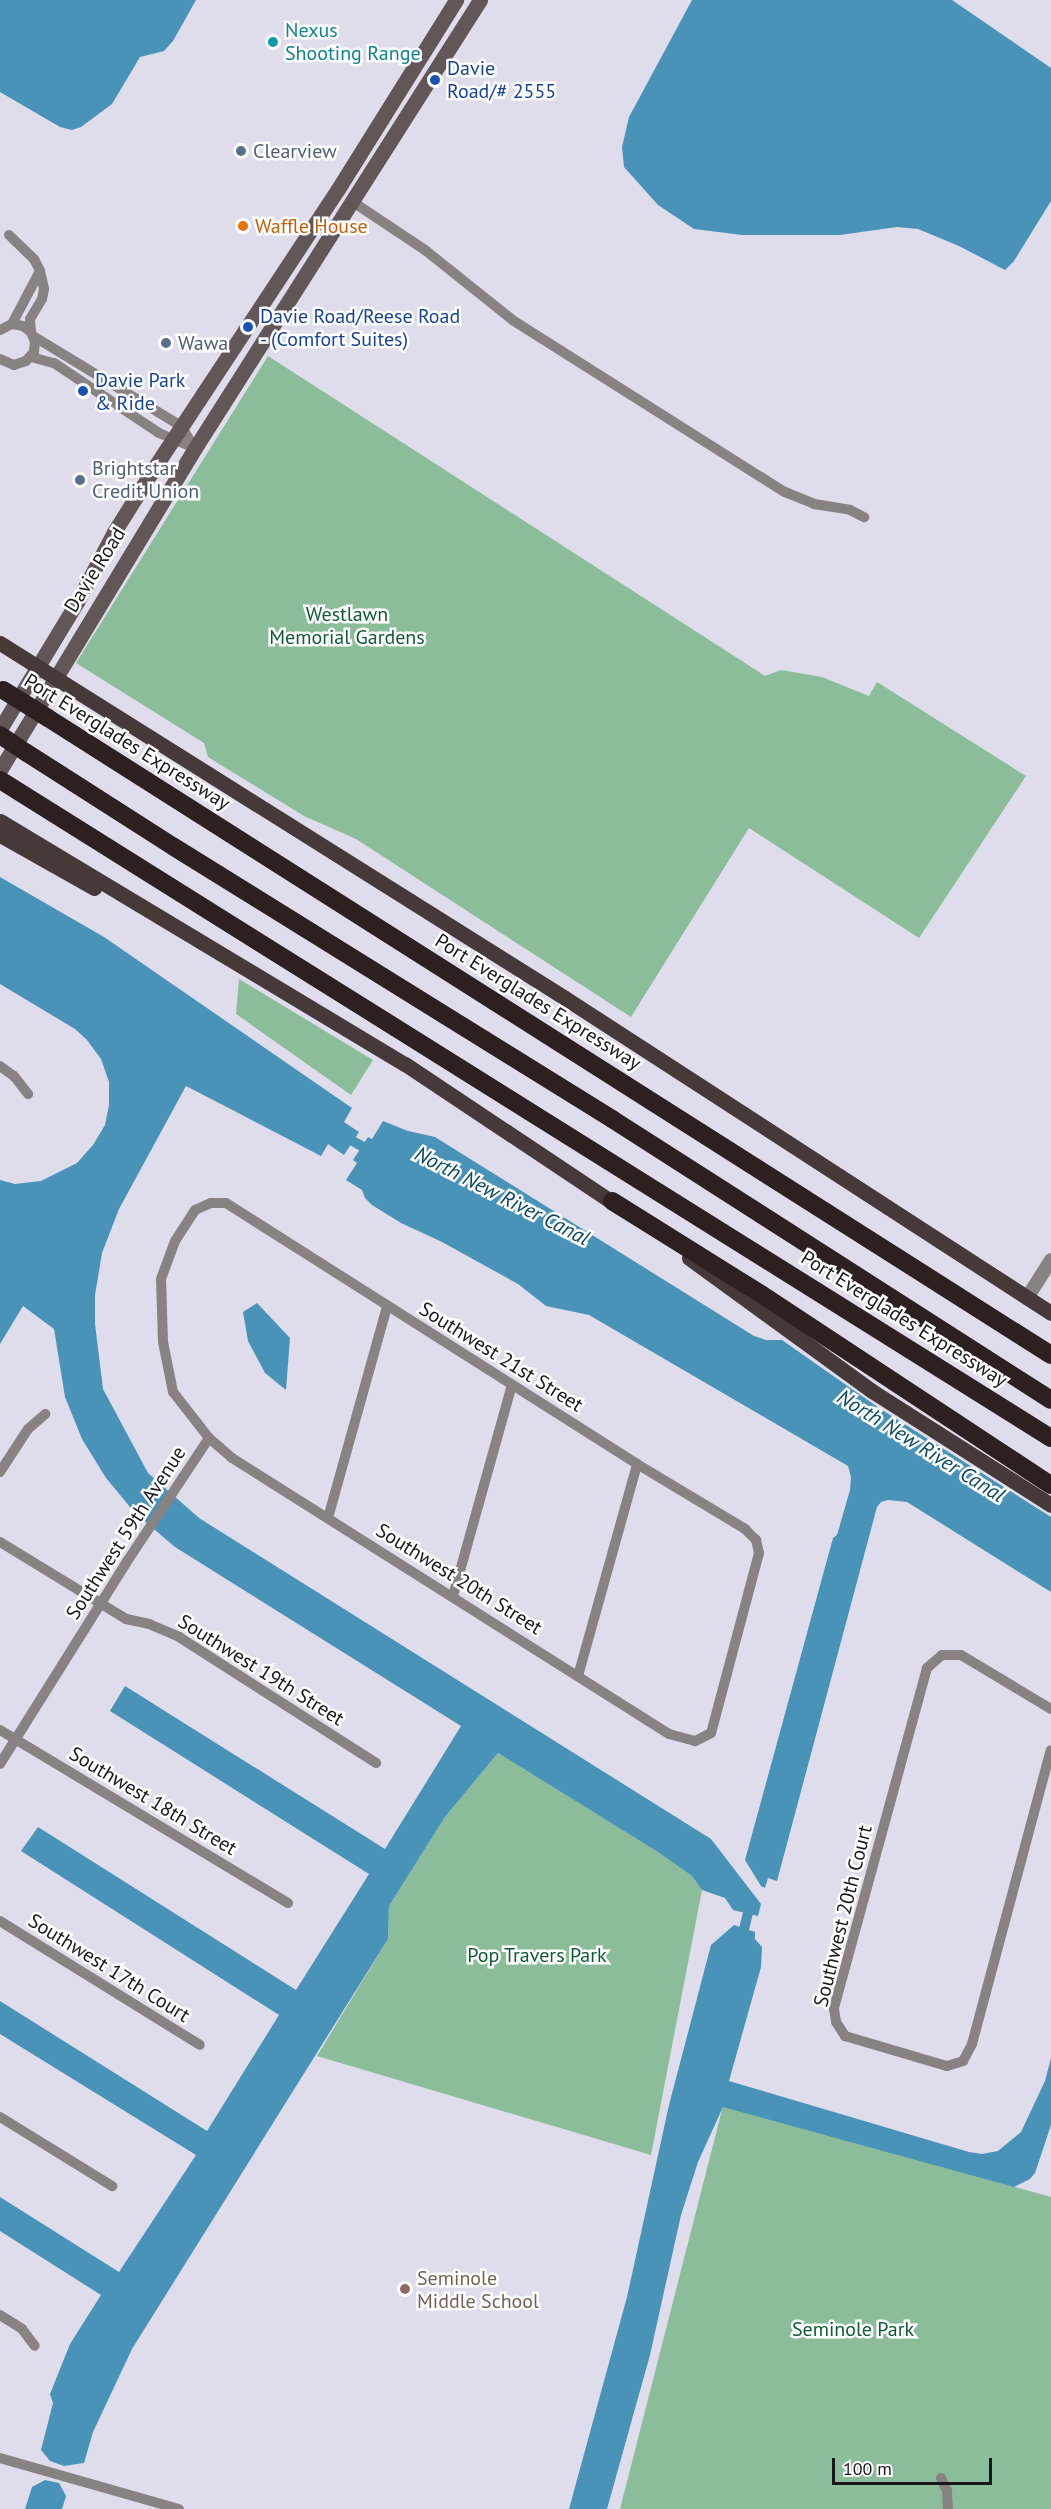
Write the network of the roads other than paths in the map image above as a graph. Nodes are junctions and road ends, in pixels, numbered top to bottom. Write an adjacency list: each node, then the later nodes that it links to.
1 (456, 0): 11 (main road, Davie Road)
2 (480, 0): 3 (main road, Davie Road)
3 (353, 202): 13 (main road, Davie Road); 14 (street)
4 (9, 235): 5 (street)
5 (40, 271): 6 (street); 8 (street)
6 (12, 324): 7 (street); 8 (street)
7 (0, 330)
8 (32, 334): 9 (street); 11 (street)
9 (31, 357): 10 (street); 12 (street)
10 (3, 363)
11 (181, 426): 12 (main road, Davie Road); 13 (street)
12 (172, 440): 13 (street); 16 (main road, Davie Road)
13 (195, 448): 17 (main road, Davie Road)
14 (864, 517)
15 (0, 643): 16 (main road)
16 (38, 666): 17 (main road); 19 (main road, Davie Road)
17 (55, 677): 21 (main road, Davie Road); 30 (main road)
18 (2, 689): 33 (highway, Port Everglades Expressway, bridge)
19 (0, 729)
20 (0, 735): 35 (highway, bridge)
21 (2, 778): 38 (highway, Port Everglades Expressway)
22 (0, 821): 24 (main road)
23 (0, 835): 24 (main road)
24 (238, 963): 27 (main road)
25 (0, 1066): 26 (street)
26 (28, 1094)
27 (612, 1201): 41 (highway); 42 (main road)
28 (226, 1203): 31 (street, Southwest 21st Street); 37 (street, Southwest 59th Avenue)
29 (1051, 1260): 30 (street)
30 (1027, 1298): 32 (main road)
31 (387, 1306): 34 (street, Southwest 21st Street); 43 (street)
32 (1051, 1313)
33 (1051, 1355)
34 (512, 1385): 39 (street, Southwest 21st Street); 45 (street)
35 (1051, 1400)
36 (45, 1414): 40 (street)
37 (209, 1438): 43 (street, Southwest 20th Street); 46 (street, Southwest 59th Avenue)
38 (1051, 1438)
39 (637, 1464): 47 (street); 51 (street, Southwest 21st Street)
40 (0, 1472)
41 (1051, 1485)
42 (1051, 1506)
43 (328, 1518): 45 (street, Southwest 20th Street)
44 (0, 1542): 46 (street, Southwest 19th Street)
45 (453, 1596): 47 (street, Southwest 20th Street)
46 (100, 1604): 50 (street, Southwest 59th Avenue); 53 (street, Southwest 19th Street)
47 (578, 1676): 51 (street, Southwest 20th Street)
48 (1051, 1709): 52 (street, Southwest 20th Court)
49 (0, 1730): 50 (street, Southwest 18th Street)
50 (16, 1739): 54 (street, Southwest 59th Avenue); 55 (street, Southwest 18th Street)
51 (696, 1741)
52 (1051, 1750)
53 (376, 1763)
54 (0, 1764)
55 (288, 1903)
56 (0, 1921): 57 (street, Southwest 17th Court)
57 (200, 2045)
58 (0, 2117): 59 (street)
59 (112, 2186)
60 (0, 2315): 61 (street)
61 (35, 2346)
62 (0, 2458): 64 (street)
63 (941, 2478): 65 (street)
64 (179, 2509)
65 (948, 2509)

